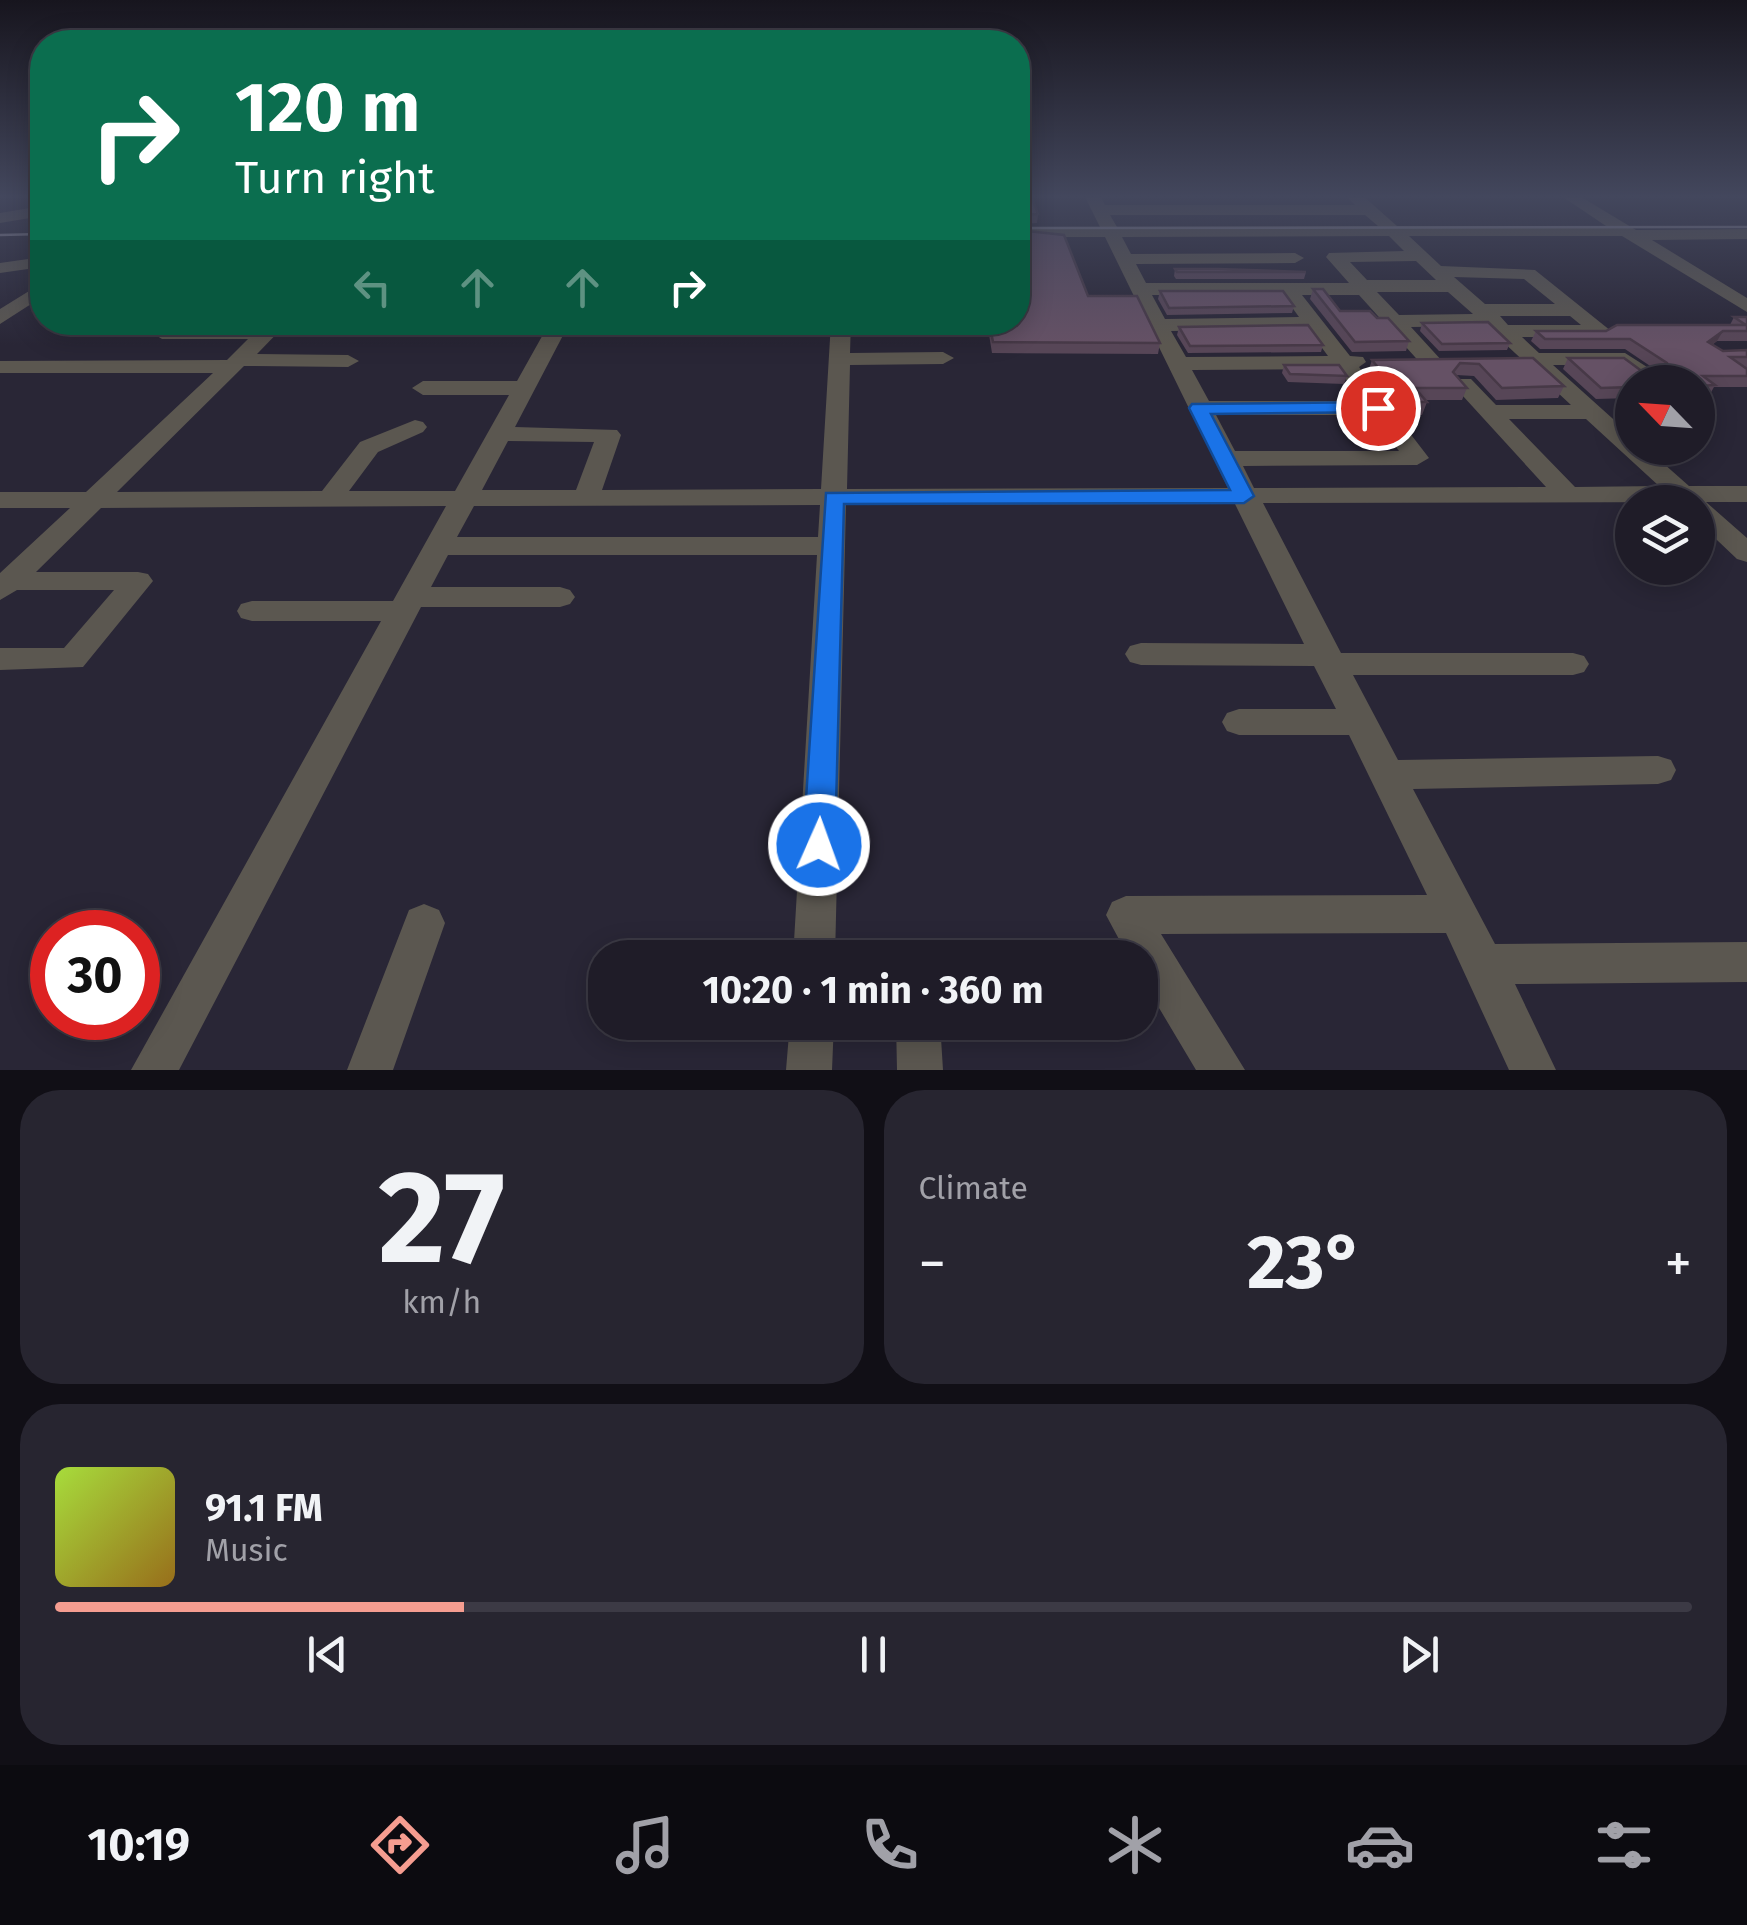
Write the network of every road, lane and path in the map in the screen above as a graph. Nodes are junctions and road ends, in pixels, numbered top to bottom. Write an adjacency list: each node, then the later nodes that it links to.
1 (1117, 245): 6 (street)
2 (1410, 245): 4 (street)
3 (1649, 245): 11 (street)
4 (1422, 256): 9 (street); 10 (street)
5 (1294, 258): 6 (street)
6 (1124, 259): 13 (street)
7 (30, 264): 8 (street)
8 (0, 268)
9 (1448, 279): 10 (street); 19 (street); 22 (street)
10 (1363, 287): 14 (street); 21 (street)
11 (1717, 288): 12 (street); 18 (street)
12 (1747, 288)
13 (1139, 289): 14 (street); 24 (street)
14 (1288, 289): 23 (street)
15 (30, 291): 16 (street)
16 (0, 297)
17 (30, 297): 20 (street)
18 (1747, 306)
19 (1574, 310): 22 (street); 22 (street)
20 (0, 318)
21 (1394, 320): 22 (street); 33 (street)
22 (1494, 320): 30 (street)
23 (1314, 323): 24 (street); 33 (street)
24 (1157, 325): 35 (street)
25 (265, 335): 34 (street)
26 (553, 335): 40 (street)
27 (841, 335): 29 (street)
28 (942, 358): 29 (street)
29 (840, 359): 53 (street)
30 (1536, 360): 32 (street); 36 (street); 44 (street)
31 (348, 361): 34 (street)
32 (1502, 361)
33 (1344, 362): 35 (street); 42 (street)
34 (236, 363): 37 (street); 60 (street)
35 (1176, 364): 41 (street)
36 (1632, 365)
37 (0, 367)
38 (1463, 384): 43 (street)
39 (423, 388): 40 (street)
40 (524, 388): 46 (street)
41 (1199, 408): 42 (street); 47 (street)
42 (1378, 408): 47 (street)
43 (1490, 412): 44 (street); 50 (street)
44 (1592, 412): 48 (street)
45 (415, 427): 54 (street)
46 (500, 434): 55 (street); 56 (street)
47 (1224, 459): 51 (street)
48 (1671, 485)
49 (1747, 494): 58 (street)
50 (1568, 495): 51 (street); 57 (street)
51 (1244, 496): 53 (street); 72 (street)
52 (658, 497): 53 (street); 56 (street); 63 (street)
53 (834, 497): 64 (street)
54 (330, 498): 55 (street); 60 (street)
55 (466, 498): 56 (street); 62 (street)
56 (587, 498)
57 (1615, 498)
58 (1715, 498)
59 (0, 500): 60 (street)
60 (94, 500): 66 (street)
61 (1715, 524): 65 (street)
62 (438, 546): 63 (street); 68 (street)
63 (644, 546): 64 (street)
64 (832, 546): 80 (street)
65 (1747, 553)
66 (5, 585): 71 (street)
67 (560, 597): 68 (street)
68 (407, 604): 69 (street); 85 (street)
69 (252, 611)
70 (1141, 654): 72 (street)
71 (0, 659)
72 (1327, 659): 73 (street); 75 (street)
73 (1573, 664)
74 (1239, 722): 75 (street)
75 (1359, 722): 77 (street)
76 (1658, 770): 77 (street)
77 (1386, 775): 78 (street)
78 (1458, 914): 82 (street); 89 (street)
79 (424, 923): 86 (street)
80 (815, 940)
81 (1747, 962): 82 (street)
82 (1484, 964): 90 (street)
83 (811, 1040): 87 (street)
84 (919, 1040): 88 (street)
85 (154, 1070)
86 (370, 1070)
87 (810, 1070)
88 (920, 1070)
89 (1222, 1070)
90 (1533, 1070)

